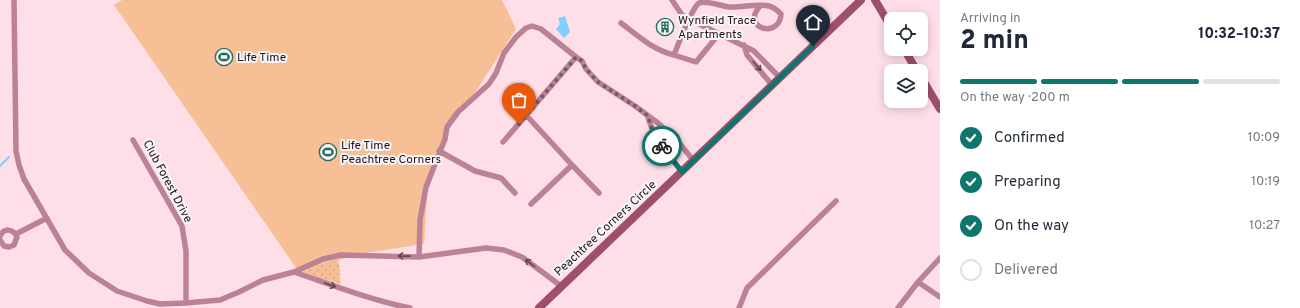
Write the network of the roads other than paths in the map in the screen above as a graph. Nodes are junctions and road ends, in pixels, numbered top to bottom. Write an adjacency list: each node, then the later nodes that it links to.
1 (14, 0): 29 (street)
2 (672, 0): 7 (street)
3 (861, 0): 13 (street, Peachtree Corners Circle)
4 (875, 0): 6 (street)
5 (760, 6): 5 (street); 7 (street)
6 (884, 15)
7 (689, 19): 9 (street); 11 (street)
8 (621, 23): 11 (street)
9 (719, 34): 10 (street); 11 (street)
10 (744, 46): 13 (street); 14 (street, one-way to 14)
11 (674, 55)
12 (576, 57): 17 (street); 18 (street); 21 (street)
13 (780, 78): 14 (street, Peachtree Corners Circle)
14 (772, 85): 22 (street, Peachtree Corners Circle)
15 (928, 89): 16 (street)
16 (940, 109)
17 (526, 115): 20 (street); 23 (street)
18 (648, 116): 22 (street); 24 (street)
19 (133, 140): 39 (street, Club Forest Drive)
20 (503, 142)
21 (440, 151): 25 (street); 33 (street)
22 (694, 161): 24 (street, Peachtree Corners Circle)
23 (572, 165): 26 (street); 28 (street)
24 (682, 172): 37 (street, Peachtree Corners Circle)
25 (516, 193)
26 (600, 193)
27 (836, 201): 43 (street)
28 (531, 204)
29 (47, 218): 30 (street); 40 (street)
30 (16, 234): 31 (street); 32 (street)
31 (0, 236)
32 (0, 240)
33 (420, 257): 35 (street, one-way to 35); 37 (street, one-way to 33)
34 (940, 258): 36 (street)
35 (294, 272): 39 (street); 41 (street, one-way to 41)
36 (918, 282): 38 (street); 44 (street)
37 (561, 286): 42 (street, Peachtree Corners Circle)
38 (940, 297)
39 (186, 303): 40 (street)
40 (160, 306)
41 (410, 308)
42 (539, 308)
43 (739, 308)
44 (898, 308)

